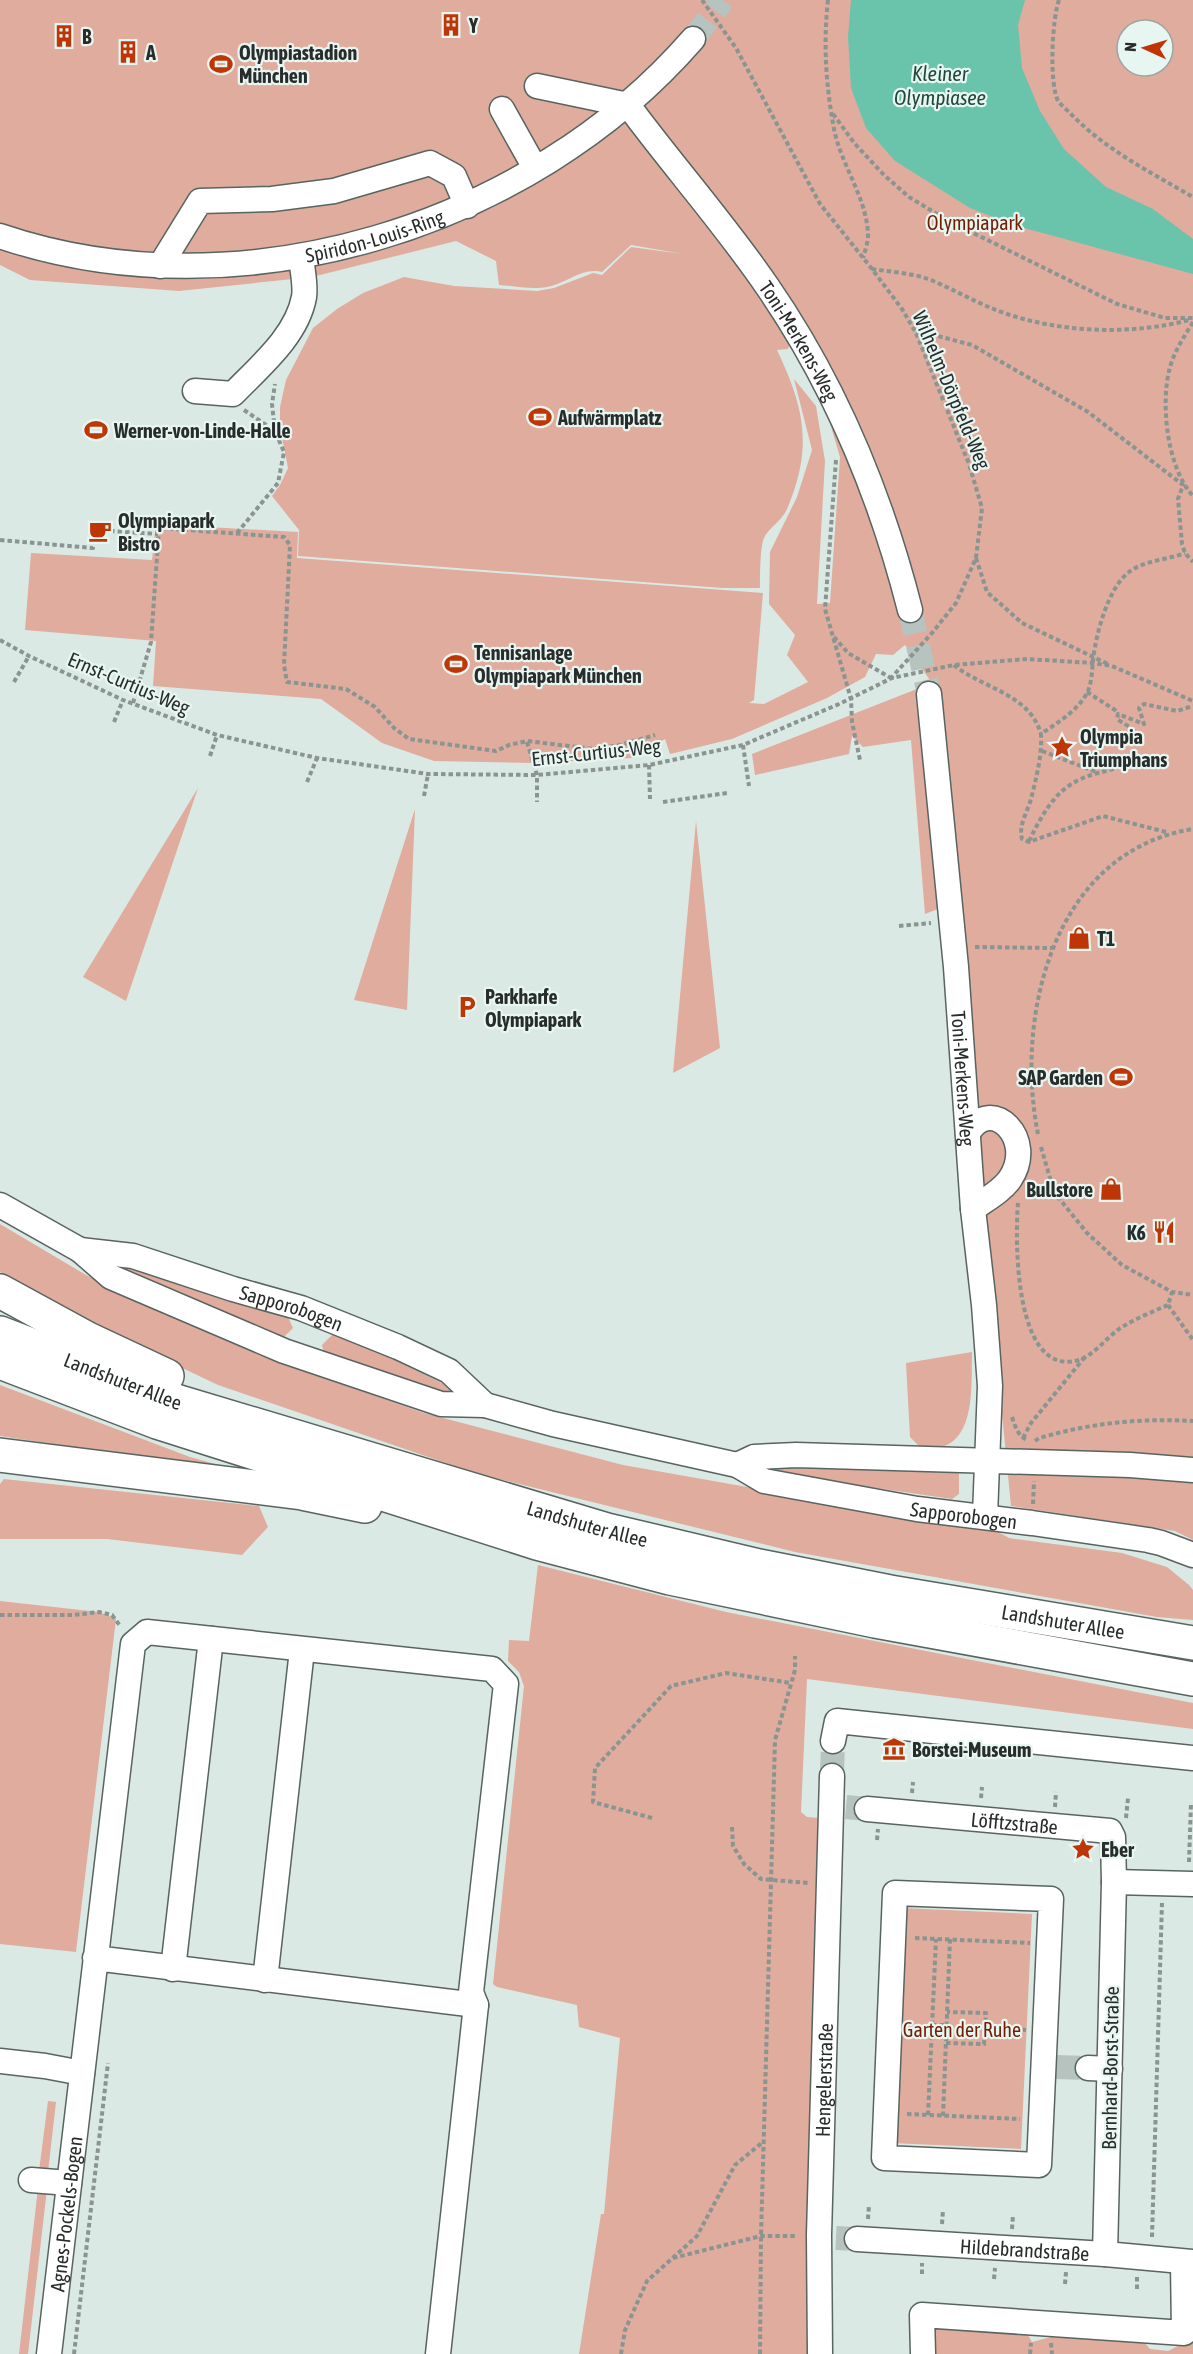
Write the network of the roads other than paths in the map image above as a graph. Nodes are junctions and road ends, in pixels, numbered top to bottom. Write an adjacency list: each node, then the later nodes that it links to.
1 (693, 39): 3 (street, Spiridon-Louis-Ring)
2 (537, 86): 3 (street)
3 (628, 105): 5 (street, Spiridon-Louis-Ring); 11 (street, Toni-Merkens-Weg)
4 (502, 109): 5 (street)
5 (535, 168): 6 (street, Spiridon-Louis-Ring)
6 (467, 206): 8 (street, Spiridon-Louis-Ring); 9 (street)
7 (0, 236): 9 (street, Spiridon-Louis-Ring)
8 (300, 256): 9 (street, Spiridon-Louis-Ring); 10 (street)
9 (159, 266)
10 (195, 391)
11 (910, 610)
12 (929, 694): 13 (street, Toni-Merkens-Weg)
13 (968, 1133): 15 (street, Toni-Merkens-Weg); 15 (street)
14 (0, 1205): 16 (street, Sapporobogen)
15 (973, 1209): 23 (street, Toni-Merkens-Weg)
16 (80, 1250): 20 (street, Sapporobogen); 20 (street, Sapporobogen)
17 (0, 1291): 21 (highway)
18 (0, 1333): 21 (highway, Landshuter Allee)
19 (0, 1362): 27 (highway, Landshuter Allee)
20 (485, 1405): 24 (street, Sapporobogen)
21 (316, 1445): 30 (highway, Landshuter Allee)
22 (8, 1458): 27 (highway, Landshuter Allee)
23 (988, 1461): 24 (street); 25 (street); 26 (street, Toni-Merkens-Weg)
24 (737, 1465): 26 (street, Sapporobogen)
25 (1193, 1470)
26 (985, 1516): 28 (street, Sapporobogen)
27 (537, 1543): 32 (highway, Landshuter Allee)
28 (1193, 1556)
29 (211, 1639): 31 (street); 39 (street, Agnes-Pockels-Bogen); 40 (street)
30 (1192, 1643)
31 (302, 1650): 41 (street); 42 (street)
32 (1193, 1679)
33 (833, 1741): 34 (street)
34 (1193, 1758)
35 (832, 1776): 36 (street, Hengelerstraße)
36 (848, 1807): 37 (street, Löfftzstraße); 48 (street, Hengelerstraße)
37 (1114, 1882): 38 (street); 49 (street, Bernhard-Borst-Straße)
38 (1191, 1884)
39 (95, 1958): 40 (street); 44 (street, Agnes-Pockels-Bogen)
40 (173, 1969): 41 (street)
41 (266, 1980): 42 (street)
42 (476, 2005): 52 (street)
43 (0, 2061): 44 (street)
44 (82, 2073): 47 (street, Agnes-Pockels-Bogen)
45 (1041, 2120): 45 (street)
46 (31, 2180): 47 (street)
47 (69, 2183): 51 (street, Agnes-Pockels-Bogen)
48 (837, 2237): 49 (street, Hildebrandstraße); 53 (street, Hengelerstraße)
49 (1105, 2254): 50 (street, Hildebrandstraße)
50 (1188, 2262): 54 (street)
51 (49, 2354)
52 (438, 2354)
53 (820, 2354)
54 (923, 2354)

